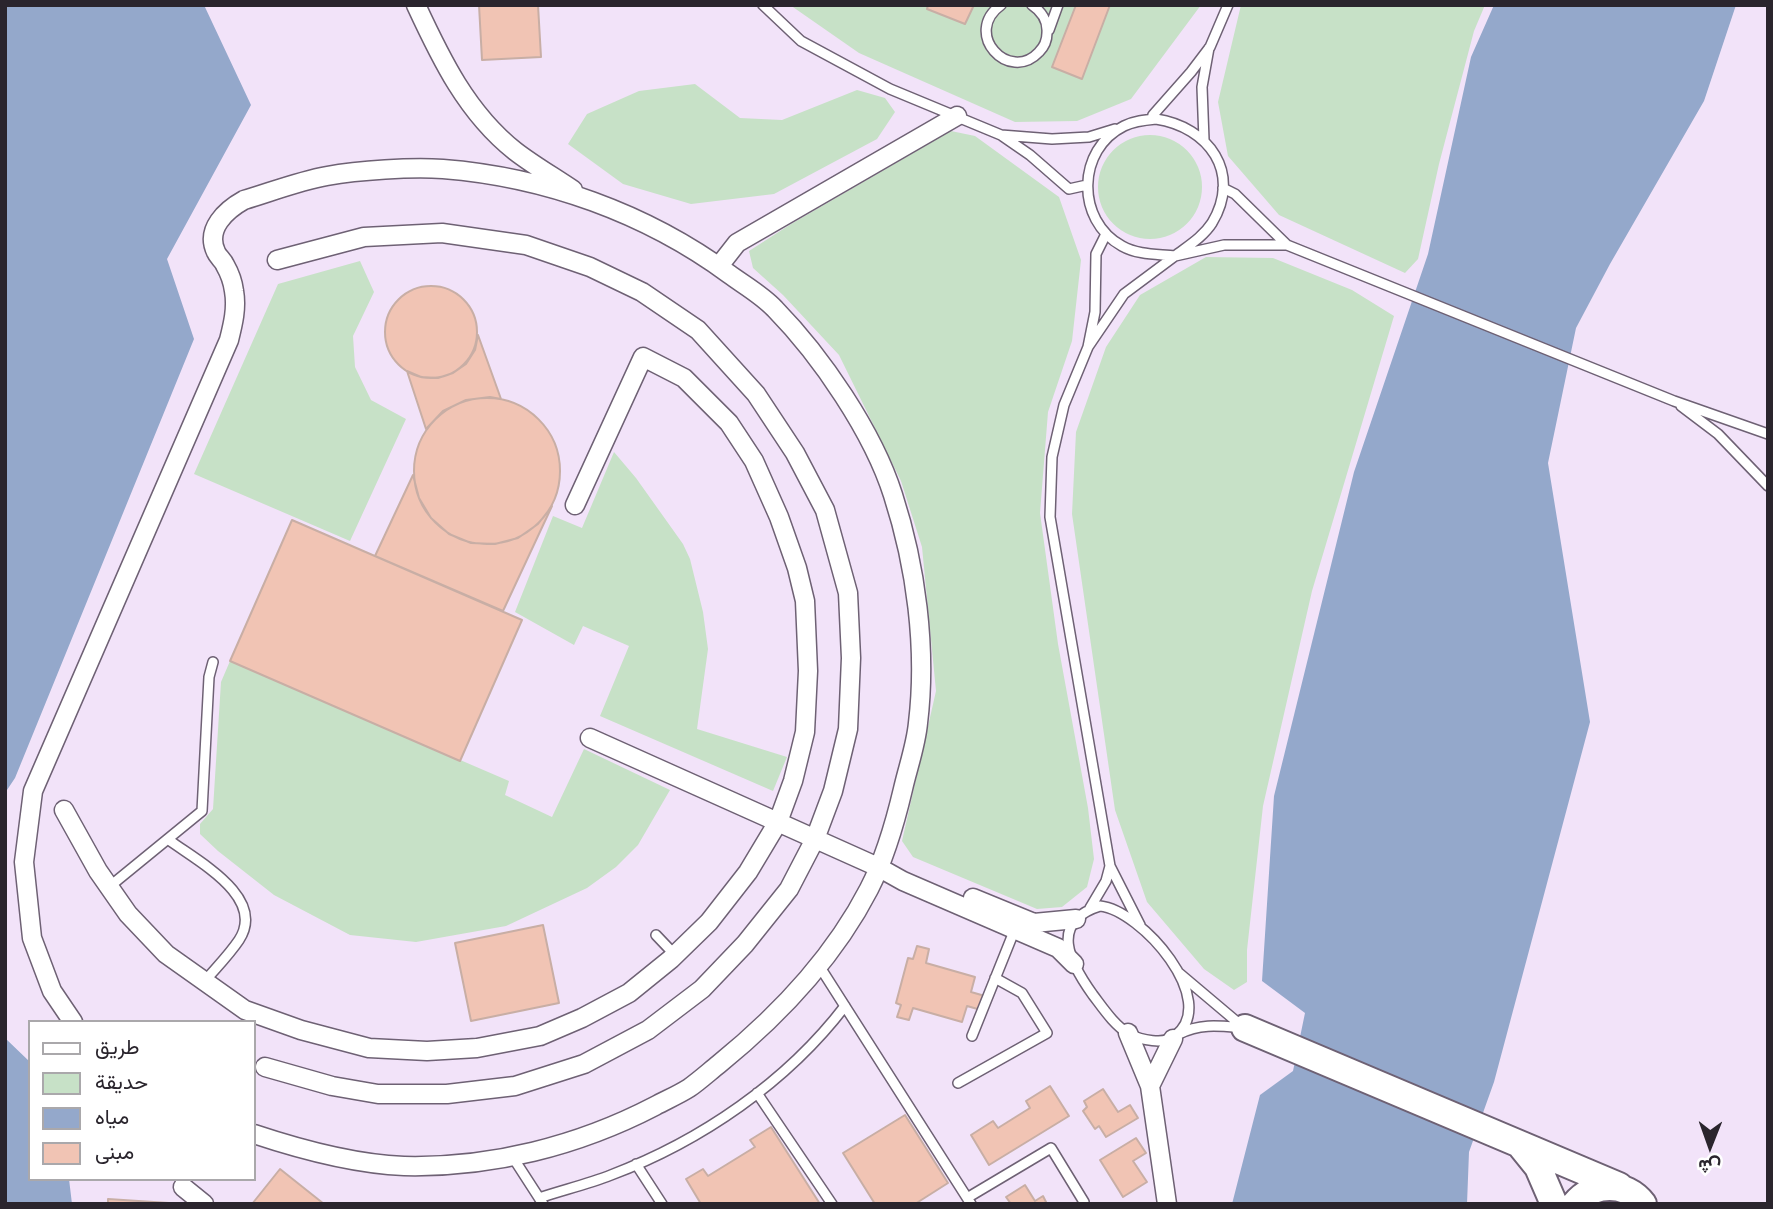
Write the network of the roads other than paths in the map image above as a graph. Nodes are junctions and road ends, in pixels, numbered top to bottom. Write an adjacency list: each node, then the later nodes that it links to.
1 (416, 5): 16 (street)
2 (763, 5): 9 (lane)
3 (1001, 5): 7 (lane)
4 (1032, 5): 7 (lane)
5 (1058, 5): 7 (lane)
6 (1228, 5): 8 (lane)
7 (1047, 33)
8 (1210, 47): 10 (lane); 13 (lane)
9 (957, 116): 12 (lane); 21 (street)
10 (1156, 119): 11 (lane); 13 (lane)
11 (1123, 126): 12 (lane); 14 (lane)
12 (1001, 135): 14 (lane)
13 (1204, 139): 15 (lane)
14 (1087, 185): 17 (lane)
15 (1223, 188): 18 (lane); 19 (lane)
16 (587, 200): 21 (street); 47 (street)
17 (1106, 234): 19 (lane); 22 (lane)
18 (1287, 245): 19 (lane); 23 (lane)
19 (1175, 256): 22 (lane)
20 (277, 260): 31 (street)
21 (719, 266): 34 (street)
22 (1088, 347): 33 (lane)
23 (1674, 401): 24 (lane); 25 (lane)
24 (1768, 434)
25 (1768, 486)
26 (575, 505): 30 (street)
27 (213, 663): 32 (lane)
28 (590, 738): 30 (street)
29 (64, 810): 35 (street)
30 (778, 822): 31 (street); 40 (street)
31 (815, 839): 34 (street); 52 (street)
32 (169, 840): 35 (lane); 45 (lane)
33 (1110, 866): 36 (lane); 37 (lane)
34 (878, 867): 36 (street); 38 (street); 41 (street)
35 (109, 887): 45 (street)
36 (1083, 914): 37 (lane); 42 (lane)
37 (1140, 925): 43 (lane)
38 (1015, 929): 42 (street); 44 (lane)
39 (656, 935): 40 (lane)
40 (675, 955): 45 (street)
41 (818, 964): 46 (lane); 60 (street)
42 (1074, 964): 49 (lane)
43 (1177, 971): 48 (lane); 51 (lane)
44 (995, 978): 50 (lane); 53 (lane)
45 (204, 982)
46 (845, 1006): 55 (lane); 65 (lane)
47 (73, 1020)
48 (1245, 1028): 51 (lane); 59 (street)
49 (1128, 1033): 51 (lane); 54 (street)
50 (972, 1035)
51 (1175, 1037): 54 (street)
52 (265, 1067)
53 (958, 1083)
54 (1150, 1086): 71 (street)
55 (757, 1093): 61 (lane); 70 (lane)
56 (256, 1135): 58 (street)
57 (256, 1142): 58 (street)
58 (277, 1142): 60 (street)
59 (1520, 1144): 62 (street); 72 (street)
60 (513, 1156): 64 (lane)
61 (636, 1164): 64 (lane); 69 (lane)
62 (1619, 1186): 67 (street); 73 (street)
63 (184, 1187): 68 (street)
64 (541, 1201)
65 (969, 1201): 66 (lane)
66 (1084, 1202)
67 (1645, 1203)
68 (204, 1204)
69 (662, 1204)
70 (832, 1204)
71 (1167, 1204)
72 (1554, 1204)
73 (1575, 1204)

